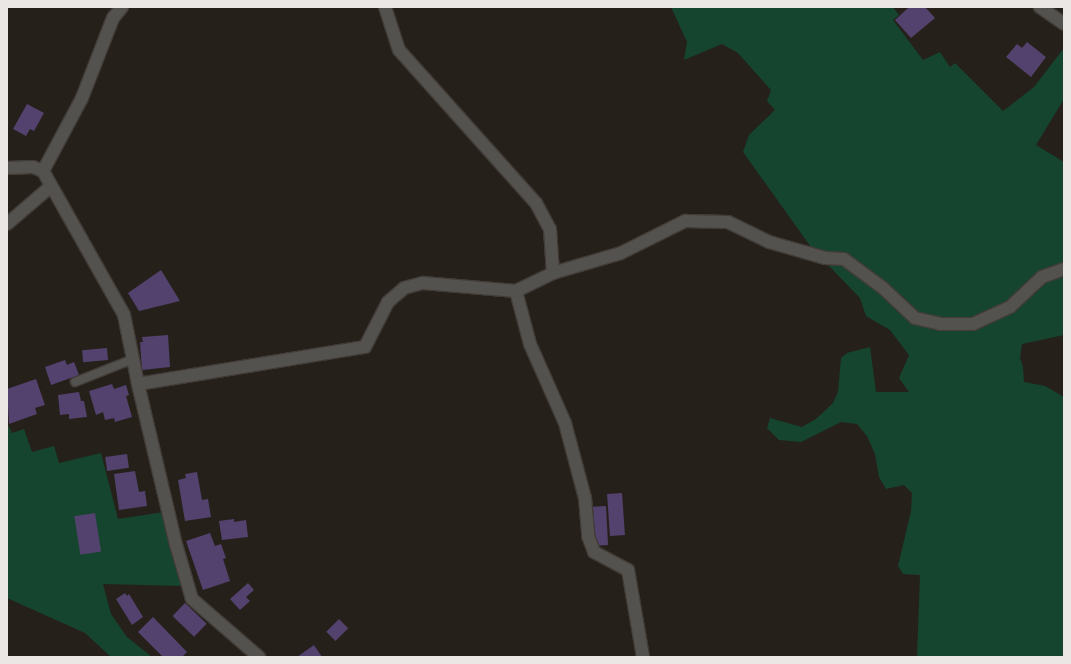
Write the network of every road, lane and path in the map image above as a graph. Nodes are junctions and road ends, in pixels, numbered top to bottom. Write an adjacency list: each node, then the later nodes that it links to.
1 (122, 7): 6 (street)
2 (386, 7): 10 (street)
3 (1040, 7): 4 (street)
4 (1064, 24)
5 (7, 168): 6 (street)
6 (43, 171): 7 (street)
7 (50, 187): 8 (street); 12 (street)
8 (7, 224)
9 (1064, 269): 10 (street)
10 (552, 273): 11 (street)
11 (516, 291): 14 (street); 16 (street)
12 (133, 359): 13 (lane); 14 (street)
13 (75, 382)
14 (138, 384): 15 (street)
15 (259, 657)
16 (643, 657)

